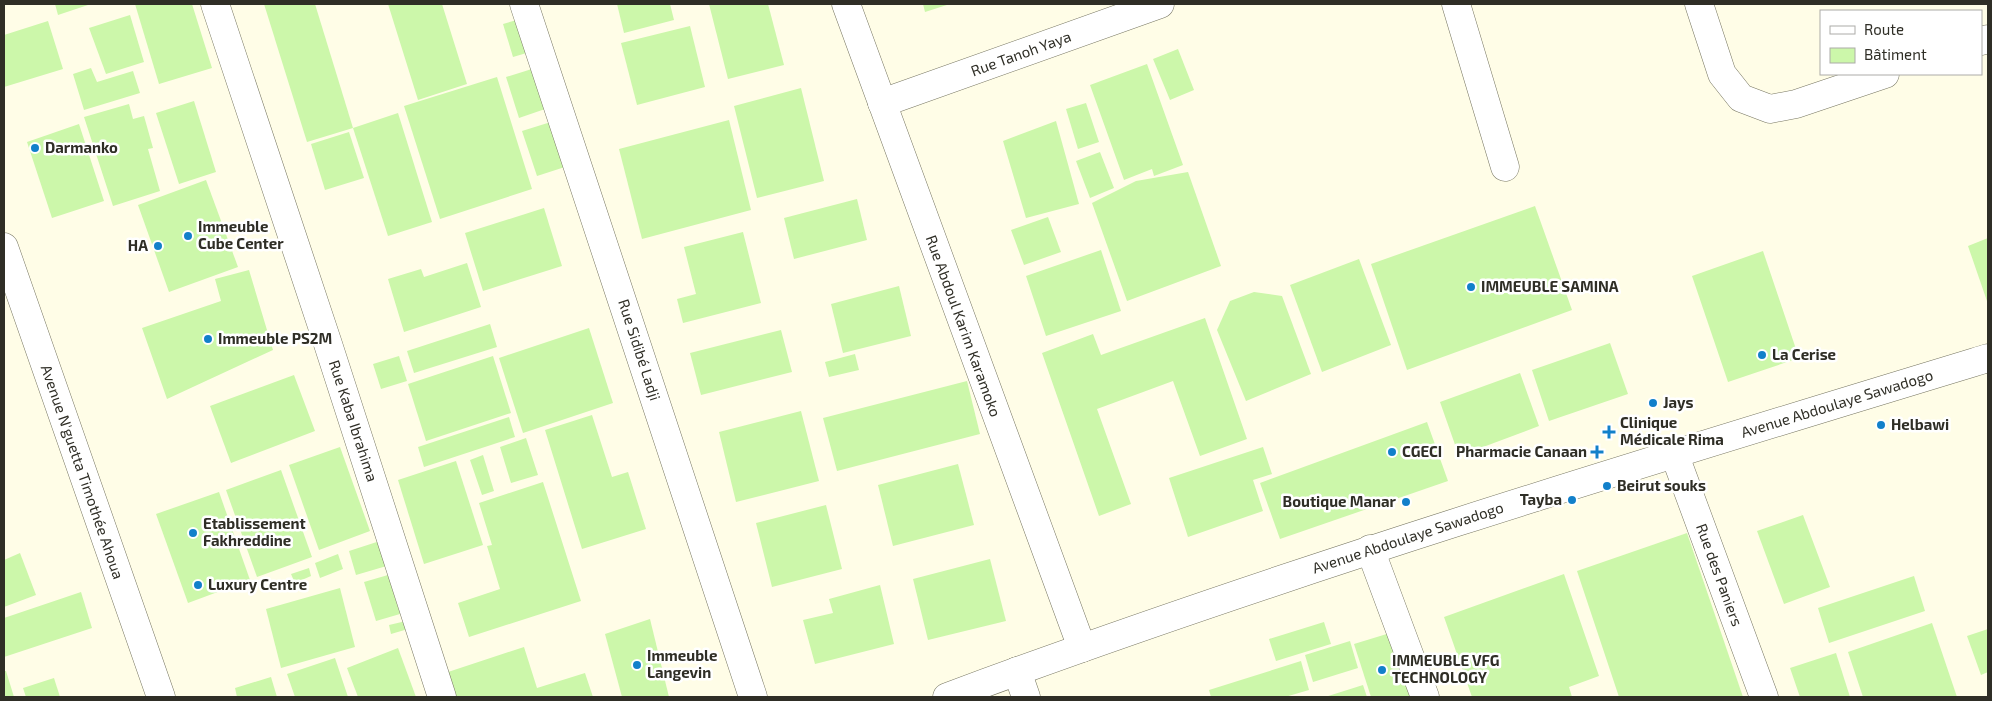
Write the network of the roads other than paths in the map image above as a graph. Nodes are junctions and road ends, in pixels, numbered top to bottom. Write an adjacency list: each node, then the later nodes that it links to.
1 (215, 4): 17 (street, Rue Kaba Ibrahima)
2 (524, 4): 18 (street, Rue Sidibé Ladji)
3 (846, 4): 8 (street, Rue Abdoul Karim Karamoko)
4 (1160, 4): 8 (street, Rue Tanoh Yaya)
5 (1456, 4): 9 (street)
6 (1699, 4): 7 (street)
7 (1882, 75)
8 (882, 103): 14 (street, Rue Abdoul Karim Karamoko)
9 (1505, 167)
10 (4, 247): 16 (street, Avenue N'guetta Timothée Ahoua)
11 (1988, 358): 12 (street, Avenue Abdoulaye Sawadogo)
12 (1674, 453): 13 (street, Avenue Abdoulaye Sawadogo); 22 (street, Rue des Paniers)
13 (1370, 549): 14 (street, Avenue Abdoulaye Sawadogo); 21 (street)
14 (1082, 648): 15 (street, Avenue Abdoulaye Sawadogo)
15 (1017, 671): 19 (street, Avenue Abdoulaye Sawadogo); 20 (street)
16 (160, 697)
17 (442, 697)
18 (753, 697)
19 (947, 697)
20 (1026, 697)
21 (1425, 697)
22 (1764, 697)

